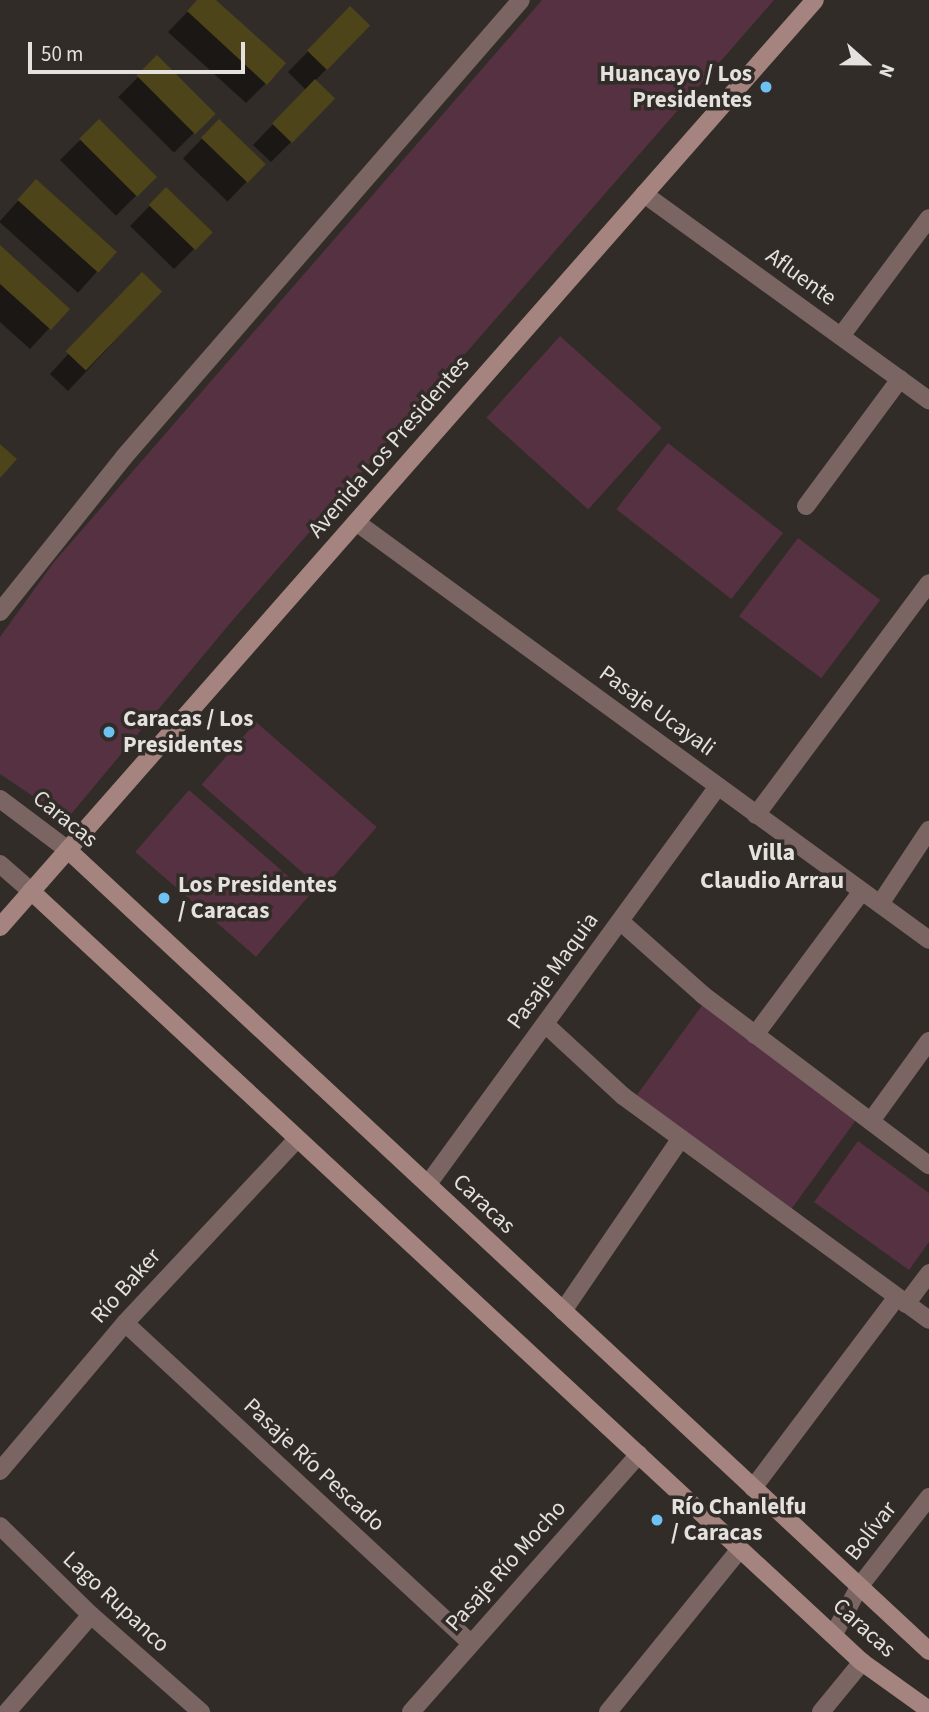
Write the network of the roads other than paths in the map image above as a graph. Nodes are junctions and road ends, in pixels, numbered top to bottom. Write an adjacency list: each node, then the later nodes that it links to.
1 (521, 0): 11 (street)
2 (815, 0): 3 (street, Avenida Los Presidentes)
3 (644, 194): 5 (street, Afluente); 9 (street, Avenida Los Presidentes)
4 (929, 218): 5 (street)
5 (841, 336): 6 (street, Afluente)
6 (900, 379): 7 (street, Afluente); 8 (street)
7 (929, 400)
8 (806, 506)
9 (356, 522): 12 (street, Pasaje Ucayali); 16 (street, Avenida Los Presidentes)
10 (929, 583): 14 (street)
11 (0, 612)
12 (718, 786): 14 (street, Pasaje Ucayali); 21 (street, Pasaje Maquia)
13 (0, 799): 16 (street, Caracas)
14 (757, 814): 19 (street, Pasaje Ucayali)
15 (929, 830): 20 (street)
16 (68, 850): 18 (street, Avenida Los Presidentes); 31 (street, Caracas)
17 (0, 864): 18 (street, Caracas)
18 (31, 891): 22 (street, Avenida Los Presidentes); 29 (street, Caracas)
19 (862, 891): 20 (street, Pasaje Ucayali); 25 (street)
20 (880, 904): 23 (street, Pasaje Ucayali)
21 (620, 921): 24 (street, Pasaje Maquia); 25 (street)
22 (0, 927)
23 (929, 940)
24 (545, 1024): 28 (street); 31 (street, Pasaje Maquia)
25 (755, 1035): 27 (street)
26 (929, 1041): 27 (street)
27 (871, 1121): 30 (street)
28 (681, 1138): 33 (street); 34 (street)
29 (296, 1140): 36 (street, Río Baker); 37 (street, Caracas)
30 (929, 1165)
31 (428, 1184): 34 (street, Caracas)
32 (929, 1273): 33 (street)
33 (902, 1301): 35 (street); 39 (street)
34 (563, 1311): 39 (street, Caracas)
35 (929, 1320)
36 (125, 1323): 38 (street, Río Baker); 46 (street, Pasaje Río Pescado)
37 (639, 1454): 42 (street, Caracas); 46 (street, Pasaje Río Mocho)
38 (0, 1471)
39 (752, 1488): 43 (street, Caracas)
40 (929, 1497): 43 (street, Bolívar)
41 (0, 1526): 44 (street, Lago Rupanco)
42 (740, 1549): 45 (street, Caracas); 53 (street)
43 (859, 1587): 45 (street, Bolívar); 47 (street, Caracas)
44 (91, 1615): 50 (street); 51 (street, Lago Rupanco)
45 (834, 1634): 48 (street, Caracas)
46 (470, 1643): 52 (street, Pasaje Río Mocho)
47 (929, 1651)
48 (862, 1662): 49 (street, Caracas); 54 (street)
49 (929, 1710)
50 (7, 1712)
51 (201, 1712)
52 (411, 1712)
53 (608, 1712)
54 (821, 1712)

